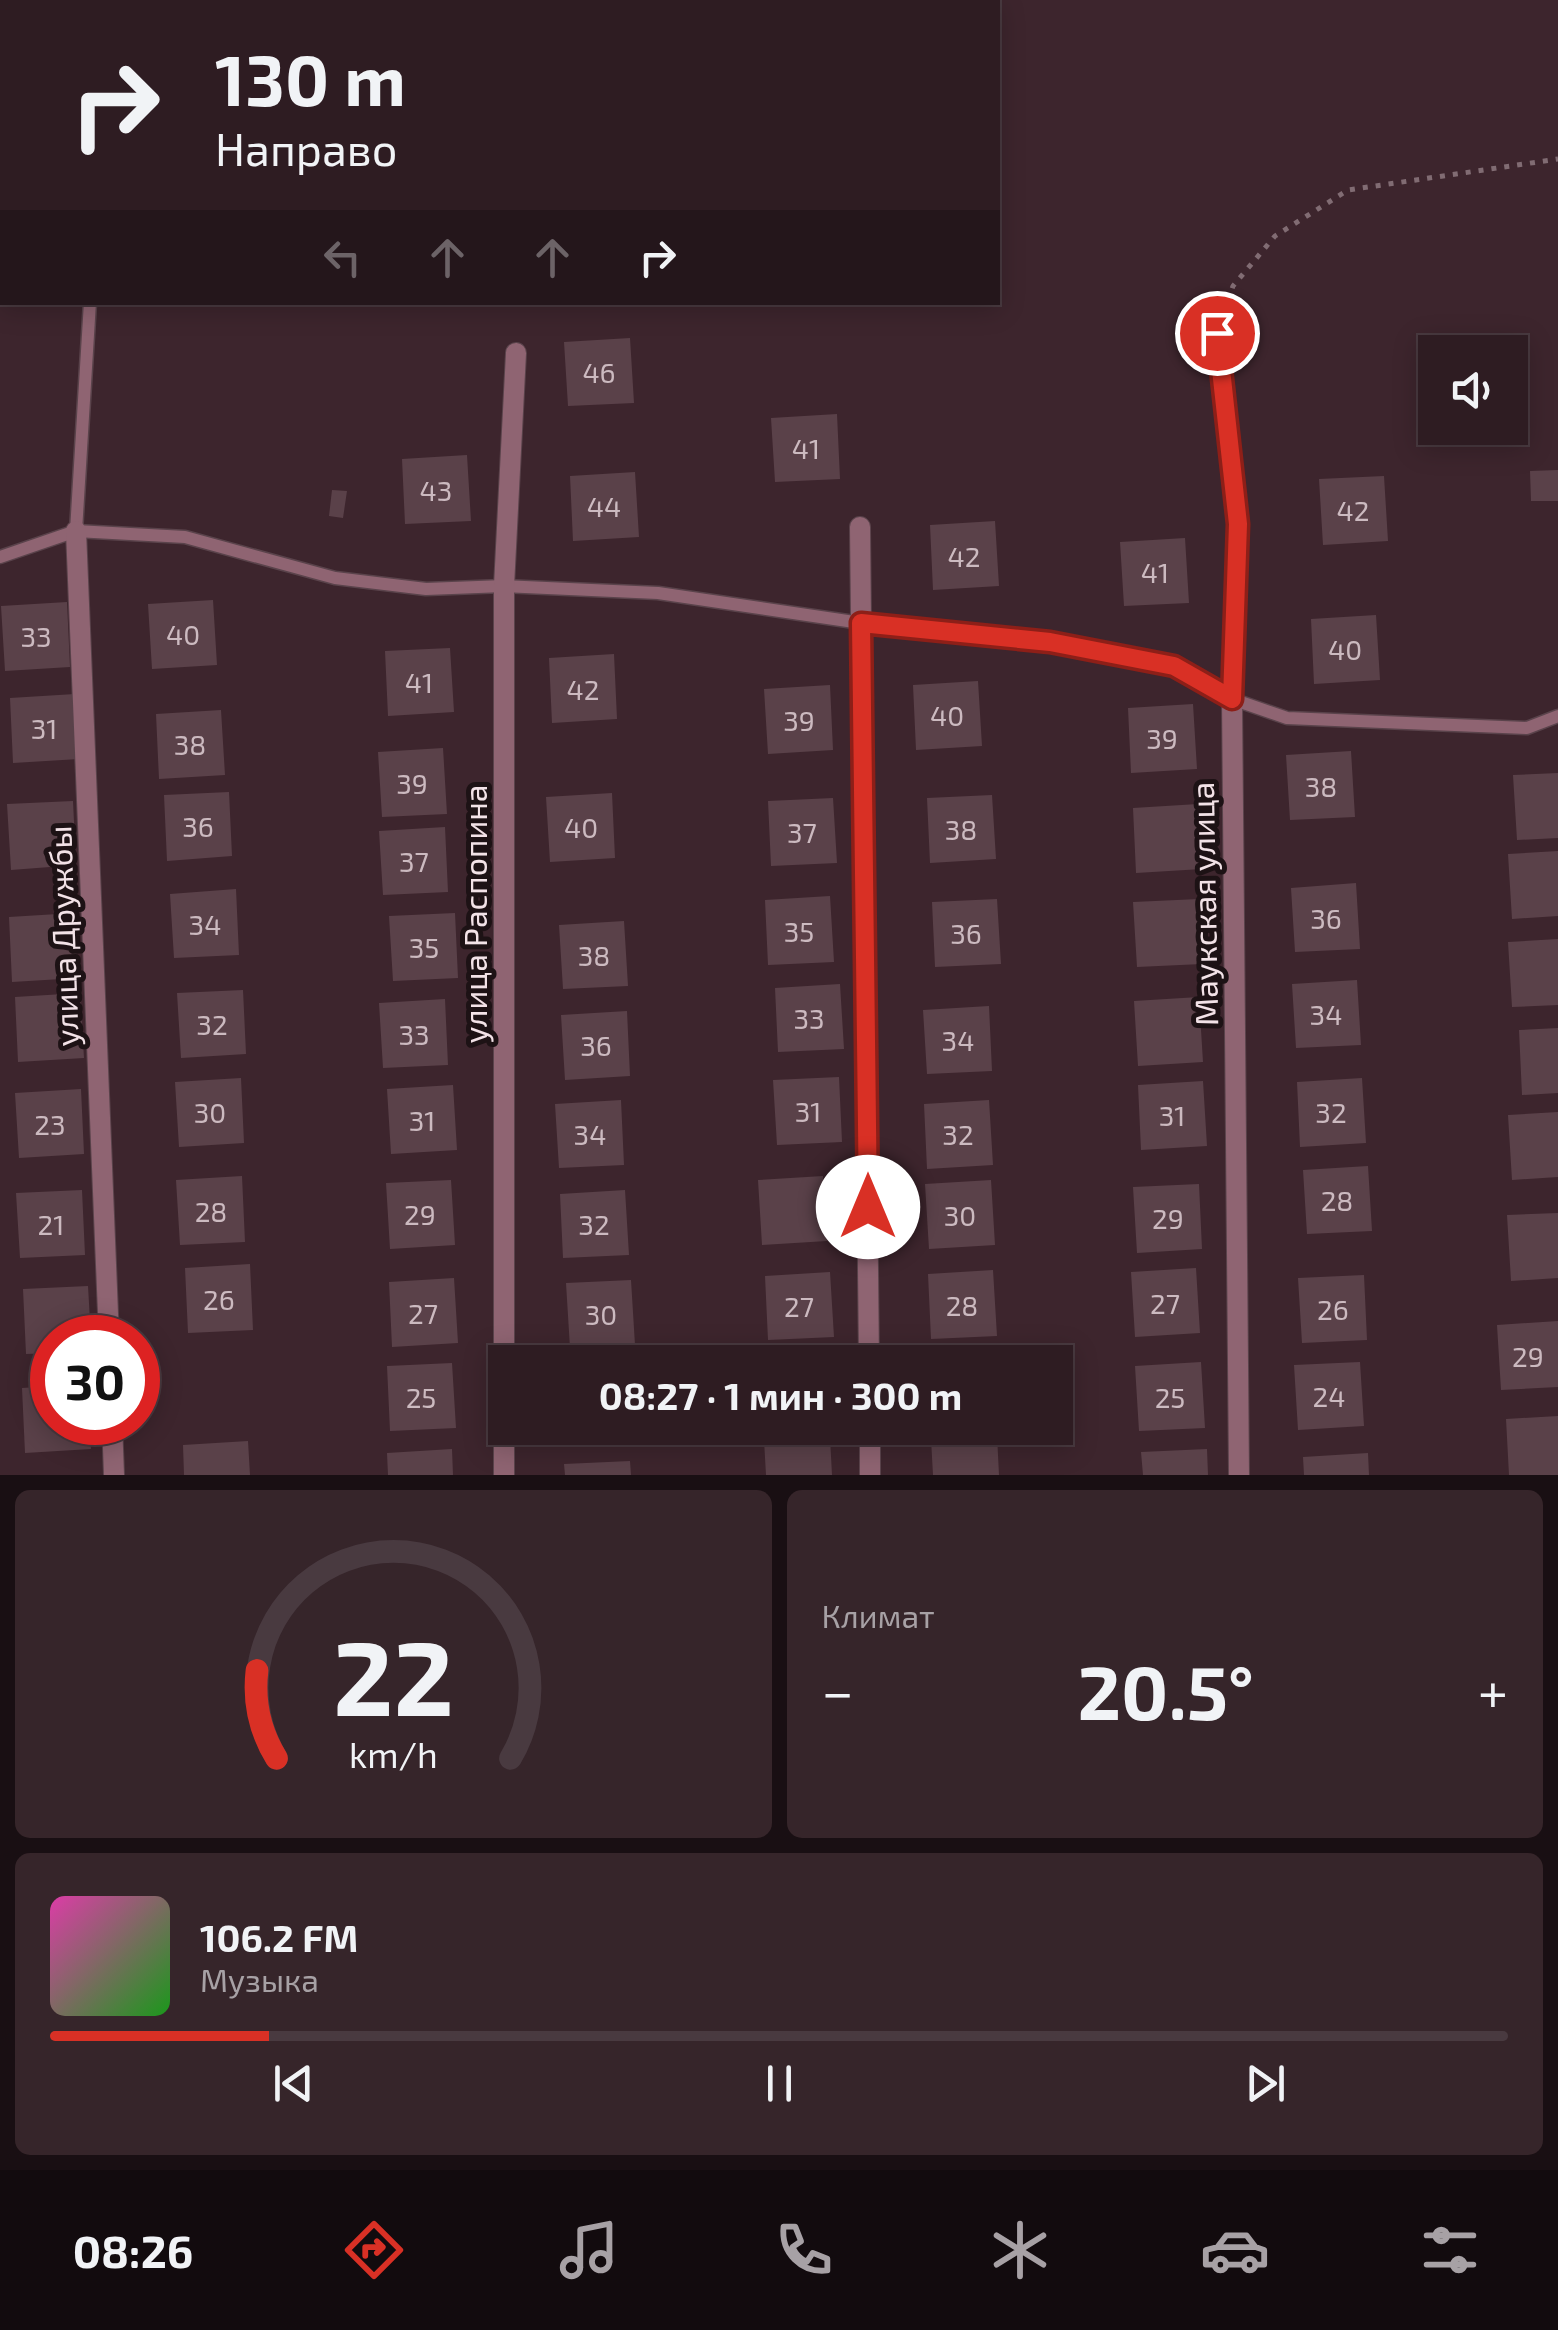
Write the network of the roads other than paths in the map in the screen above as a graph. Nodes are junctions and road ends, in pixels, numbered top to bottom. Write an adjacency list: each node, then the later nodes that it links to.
1 (90, 305): 5 (lane)
2 (1217, 333): 9 (street, Маукская улица)
3 (516, 353): 7 (street, улица Распопина)
4 (860, 527): 8 (street)
5 (76, 531): 6 (lane); 7 (lane); 11 (street, улица Дружбы)
6 (0, 556)
7 (504, 586): 8 (lane); 16 (street, улица Распопина)
8 (861, 623): 9 (lane); 12 (street)
9 (1232, 699): 10 (lane); 18 (street, Маукская улица)
10 (1558, 716)
11 (108, 1315)
12 (869, 1345)
13 (113, 1445): 15 (street)
14 (870, 1445): 17 (street)
15 (114, 1475)
16 (504, 1475)
17 (870, 1475)
18 (1239, 1475)

